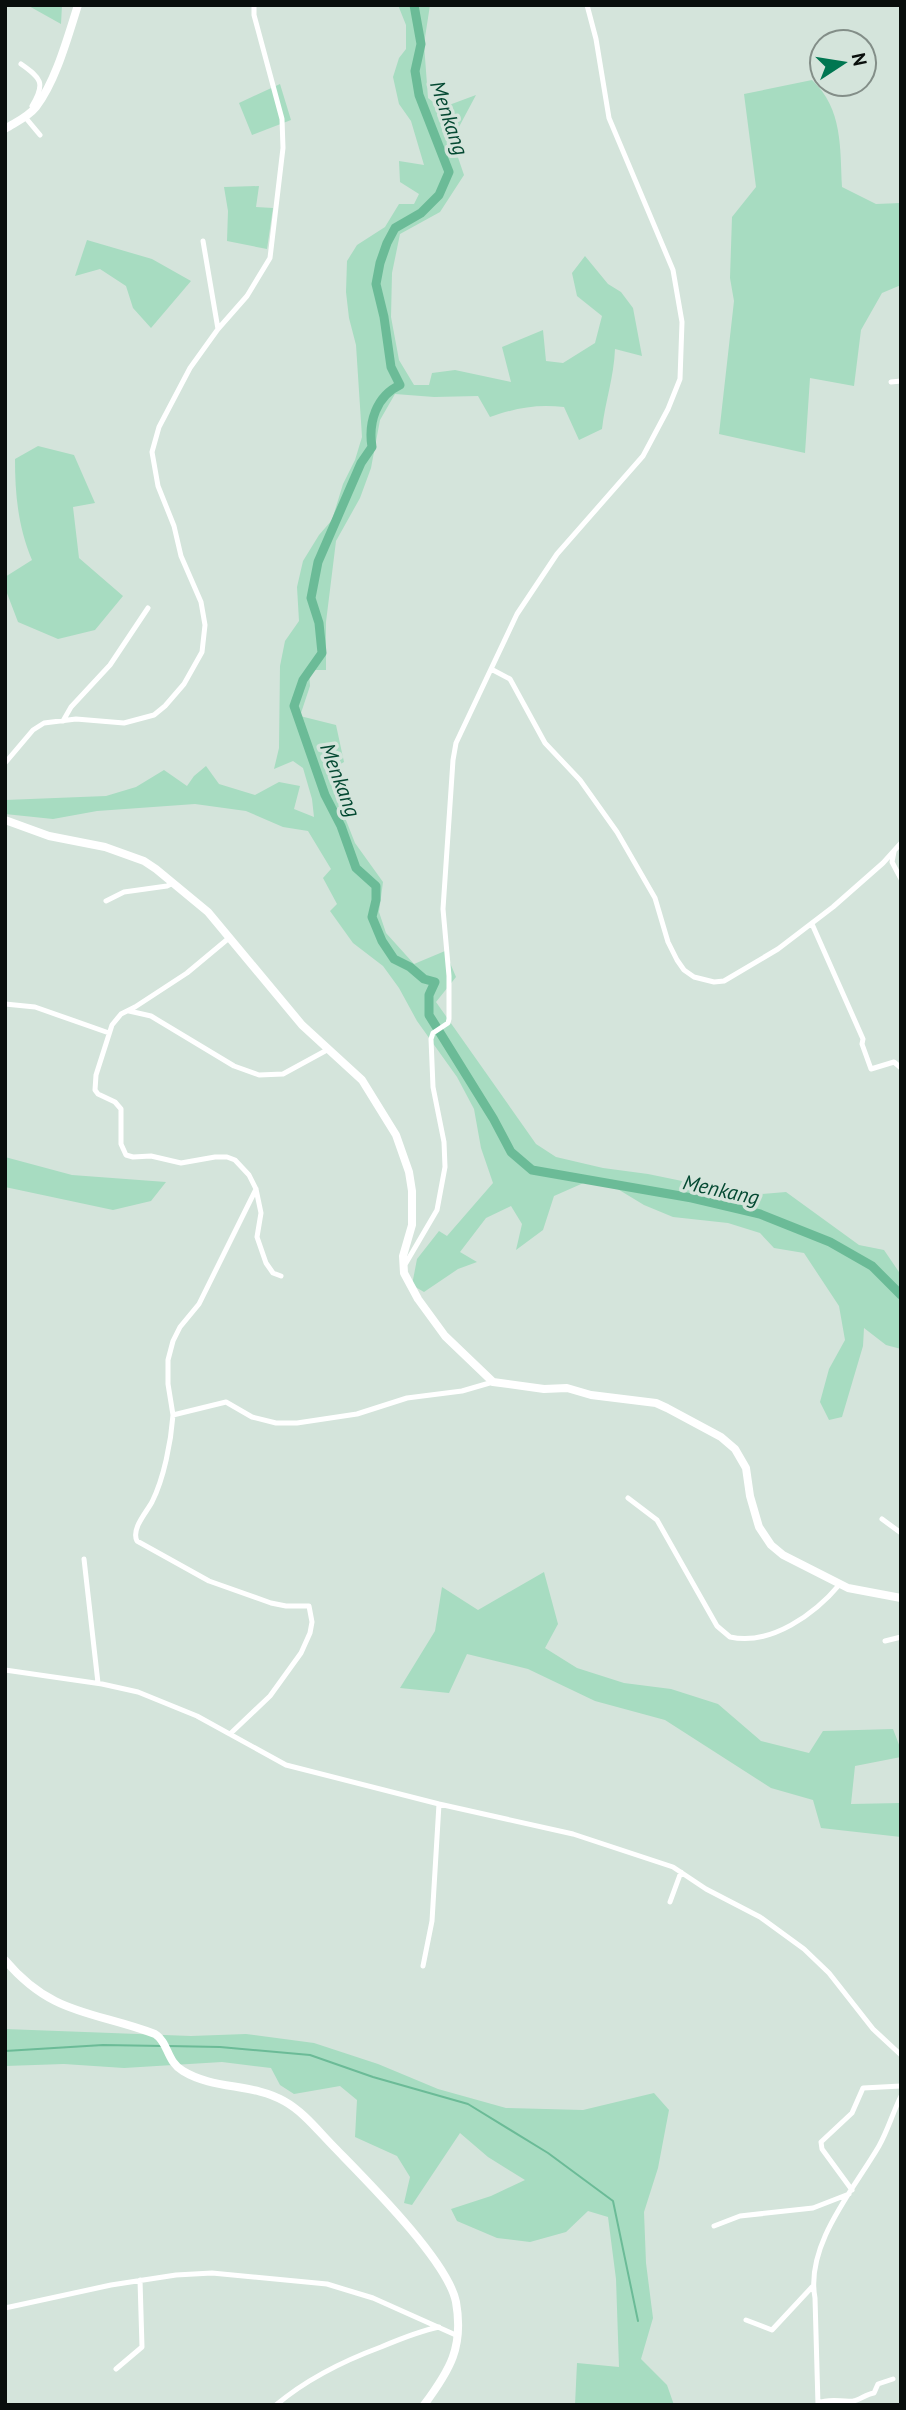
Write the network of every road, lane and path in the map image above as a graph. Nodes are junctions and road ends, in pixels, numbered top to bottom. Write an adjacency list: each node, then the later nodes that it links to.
1 (78, 5): 5 (street)
2 (254, 5): 9 (street)
3 (587, 5): 13 (street)
4 (21, 64): 5 (street)
5 (26, 117): 6 (street); 7 (street)
6 (8, 125)
7 (40, 135)
8 (203, 241): 9 (street)
9 (218, 329): 14 (street)
10 (901, 381): 11 (street)
11 (891, 382)
12 (148, 608): 14 (street)
13 (491, 669): 22 (street); 30 (street)
14 (63, 720): 15 (street)
15 (5, 763)
16 (5, 820): 20 (street)
17 (901, 843): 18 (street)
18 (894, 852): 19 (street); 22 (street)
19 (901, 879)
20 (173, 883): 21 (street); 23 (street)
21 (106, 901)
22 (812, 924): 28 (street)
23 (229, 938): 25 (street); 27 (street)
24 (5, 1004): 26 (street)
25 (128, 1011): 26 (street); 27 (street)
26 (109, 1033): 29 (street)
27 (327, 1050): 30 (street)
28 (901, 1068)
29 (256, 1189): 31 (street); 33 (street)
30 (404, 1273): 32 (street)
31 (281, 1276)
32 (494, 1382): 33 (street); 38 (street)
33 (173, 1415): 44 (street)
34 (628, 1497): 38 (street)
35 (882, 1519): 36 (street)
36 (901, 1533)
37 (84, 1559): 43 (street)
38 (840, 1584): 39 (street)
39 (901, 1598)
40 (901, 1637): 41 (street)
41 (885, 1641)
42 (5, 1670): 43 (street)
43 (97, 1683): 44 (street)
44 (230, 1734): 45 (street)
45 (439, 1804): 46 (street); 49 (street)
46 (681, 1871): 47 (street); 50 (street)
47 (670, 1902)
48 (5, 1960): 60 (street)
49 (424, 1966)
50 (901, 2055)
51 (901, 2086): 53 (street)
52 (901, 2096): 53 (street)
53 (850, 2192): 54 (street); 56 (street)
54 (714, 2226)
55 (140, 2280): 57 (street); 59 (street); 61 (street)
56 (812, 2287): 58 (street); 63 (street)
57 (5, 2308)
58 (746, 2320)
59 (439, 2327): 60 (street); 64 (street)
60 (458, 2336): 65 (street)
61 (116, 2370)
62 (893, 2379): 63 (street)
63 (818, 2404)
64 (276, 2405)
65 (424, 2405)

